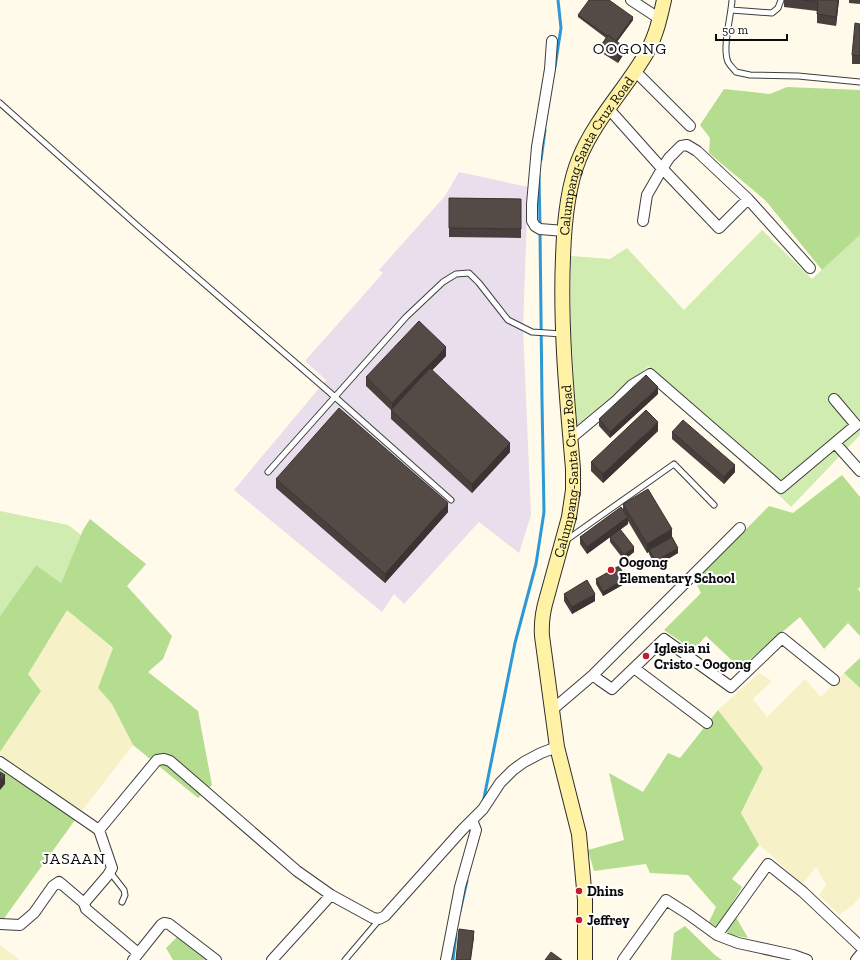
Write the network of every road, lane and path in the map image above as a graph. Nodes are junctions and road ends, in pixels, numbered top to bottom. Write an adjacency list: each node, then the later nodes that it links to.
1 (631, 0): 6 (street)
2 (664, 0): 6 (main road, Calumpang-Santa Cruz Road)
3 (732, 0): 5 (lane)
4 (781, 0): 5 (lane)
5 (731, 10): 9 (lane)
6 (660, 19): 8 (main road, Calumpang-Santa Cruz Road)
7 (552, 41): 16 (street)
8 (635, 71): 11 (main road, Calumpang-Santa Cruz Road); 12 (street)
9 (860, 82)
10 (0, 103): 19 (lane)
11 (608, 108): 13 (street); 16 (main road, Calumpang-Santa Cruz Road)
12 (690, 126)
13 (662, 169): 14 (street); 14 (street); 15 (street)
14 (748, 200): 17 (street)
15 (643, 221)
16 (564, 231): 18 (main road, Calumpang-Santa Cruz Road)
17 (810, 268)
18 (562, 334): 19 (lane); 21 (main road, Calumpang-Santa Cruz Road)
19 (335, 397): 25 (lane); 26 (lane)
20 (834, 399): 22 (street)
21 (570, 439): 22 (street); 29 (main road, Calumpang-Santa Cruz Road)
22 (835, 442): 23 (street)
23 (856, 460): 24 (street)
24 (860, 471)
25 (268, 472)
26 (451, 500)
27 (714, 505): 29 (lane)
28 (740, 528): 31 (street)
29 (562, 544): 33 (main road, Calumpang-Santa Cruz Road)
30 (634, 668): 31 (street); 32 (street); 34 (street)
31 (593, 675): 33 (street)
32 (834, 680)
33 (552, 710): 35 (main road, Calumpang-Santa Cruz Road)
34 (707, 723)
35 (557, 747): 37 (street); 53 (main road, Calumpang-Santa Cruz Road)
36 (0, 762): 38 (street)
37 (473, 819): 43 (street); 52 (street)
38 (99, 830): 39 (street); 40 (street)
39 (110, 872): 41 (lane); 42 (street)
40 (331, 895): 43 (street); 50 (street)
41 (122, 902)
42 (84, 903): 44 (street); 48 (street)
43 (380, 919): 51 (lane)
44 (0, 924)
45 (717, 935): 46 (street); 54 (street); 55 (street)
46 (860, 946)
47 (860, 956): 56 (street)
48 (135, 957): 49 (street)
49 (216, 960)
50 (272, 960)
51 (344, 960)
52 (446, 960)
53 (585, 960)
54 (623, 960)
55 (807, 960)
56 (856, 960)

